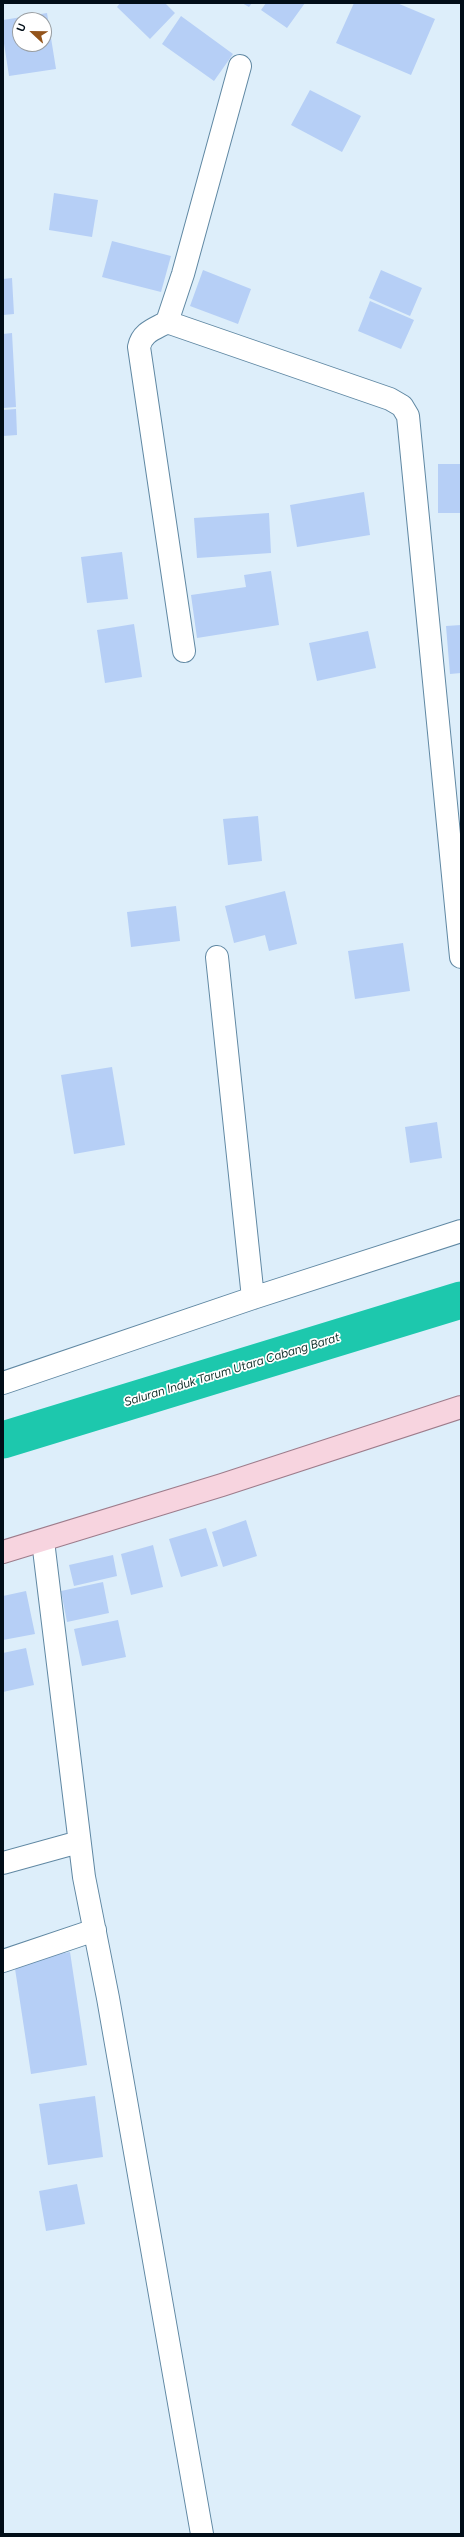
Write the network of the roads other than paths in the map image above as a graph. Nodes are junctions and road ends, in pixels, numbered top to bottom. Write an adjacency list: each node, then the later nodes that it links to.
1 (240, 66): 2 (street)
2 (167, 322): 3 (street); 5 (street)
3 (184, 652)
4 (216, 957): 7 (street)
5 (461, 957)
6 (461, 1231): 7 (street)
7 (253, 1298): 8 (street)
8 (3, 1383)
9 (461, 1407): 10 (main road)
10 (43, 1541): 11 (main road); 12 (street)
11 (3, 1552)
12 (79, 1842): 13 (street); 14 (street)
13 (3, 1863)
14 (95, 1930): 15 (street); 16 (street)
15 (3, 1960)
16 (202, 2534)

